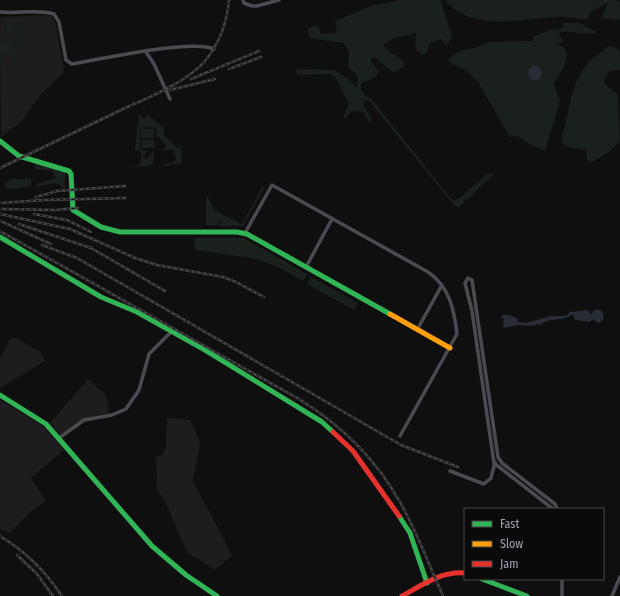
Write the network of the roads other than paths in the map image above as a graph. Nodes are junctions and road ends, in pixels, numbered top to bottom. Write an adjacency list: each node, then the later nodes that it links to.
1 (243, 0): 3 (street)
2 (279, 0): 3 (street)
3 (271, 1)
4 (0, 12): 6 (street)
5 (214, 49): 6 (street)
6 (146, 52): 7 (street)
7 (170, 99)
8 (0, 141): 10 (street)
9 (332, 219): 10 (street); 12 (street); 13 (street)
10 (245, 234): 12 (street)
11 (0, 237): 15 (street)
12 (306, 267): 14 (street)
13 (442, 284): 14 (street); 16 (street)
14 (418, 330): 16 (street)
15 (172, 331): 19 (street); 29 (street)
16 (450, 348): 18 (street)
17 (0, 395): 19 (street)
18 (400, 436)
19 (59, 438): 30 (street)
20 (500, 460): 21 (street); 21 (street); 24 (street)
21 (494, 464): 22 (street); 23 (street)
22 (450, 471)
23 (552, 508)
24 (557, 508)
25 (464, 573): 29 (street)
26 (620, 578): 34 (street)
27 (485, 580): 32 (street)
28 (562, 580): 33 (street)
29 (427, 583): 31 (street)
30 (216, 596)
31 (402, 596)
32 (527, 596)
33 (562, 596)
34 (612, 596)

